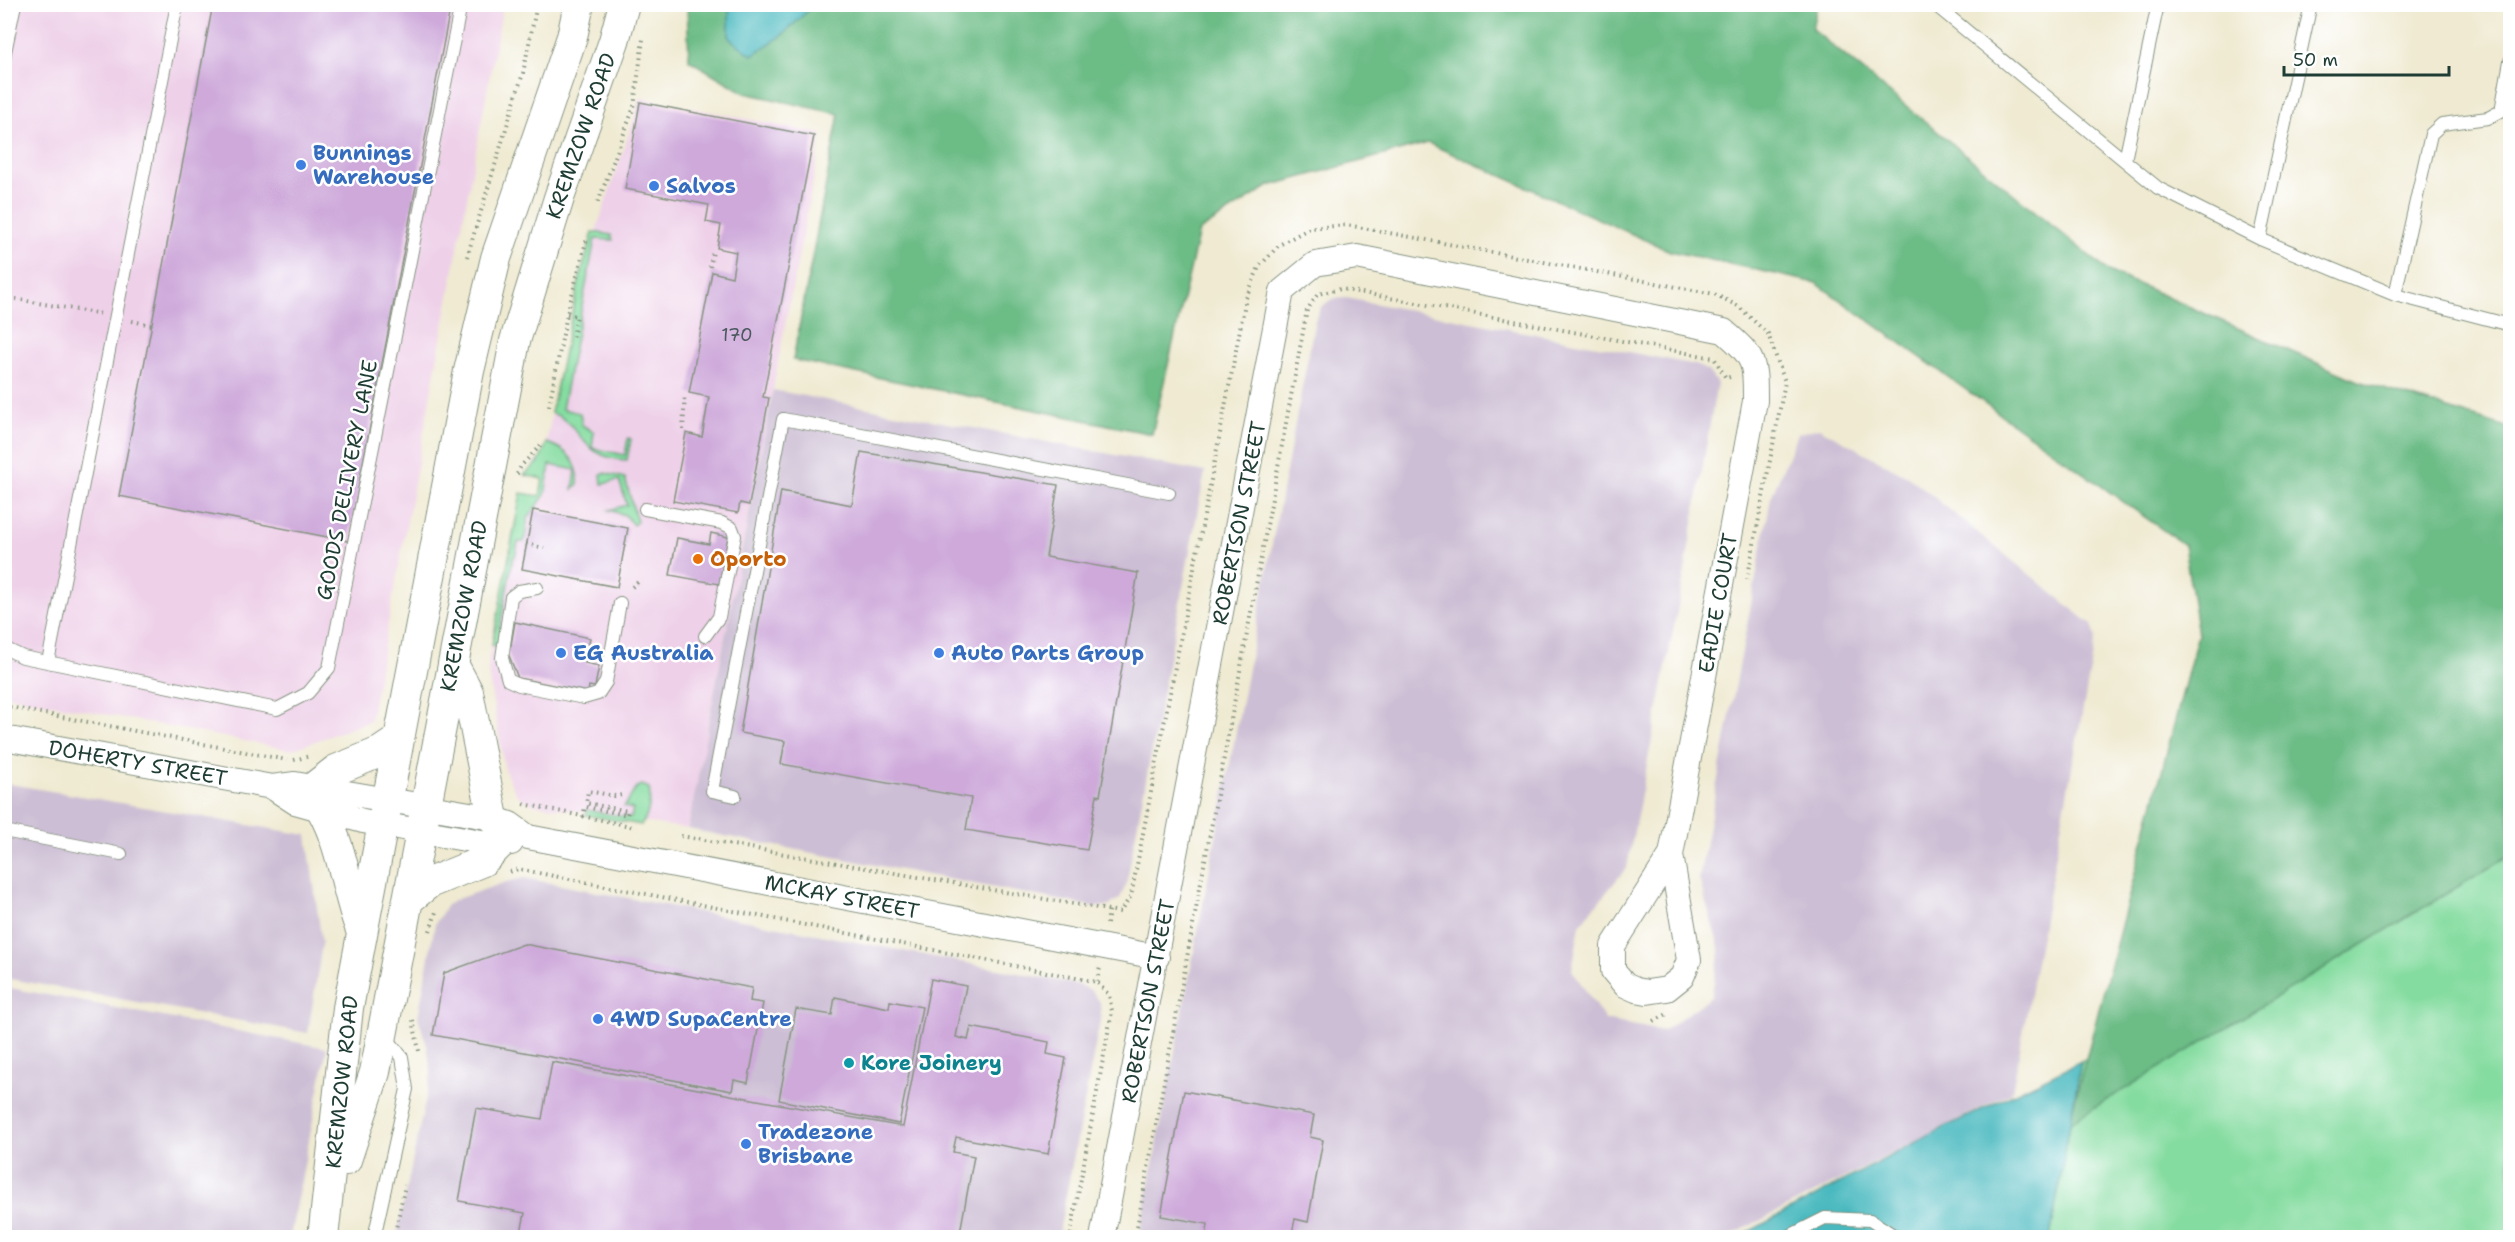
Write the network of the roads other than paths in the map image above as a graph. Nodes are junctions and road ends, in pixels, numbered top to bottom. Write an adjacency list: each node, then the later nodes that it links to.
1 (15, 4): 9 (lane)
2 (177, 4): 22 (lane)
3 (461, 4): 22 (lane, GOODS DELIVERY LANE)
4 (579, 4): 24 (street, KREMZOW ROAD)
5 (624, 4): 23 (street, KREMZOW ROAD)
6 (1934, 4): 11 (lane)
7 (2158, 4): 11 (lane)
8 (2311, 4): 12 (lane)
9 (4, 57)
10 (2511, 61): 13 (lane)
11 (2125, 160): 12 (lane)
12 (2260, 239): 13 (lane)
13 (2396, 295): 14 (lane)
14 (2511, 325)
15 (1748, 351): 33 (street, EADIE COURT); 36 (street, ROBERTSON STREET)
16 (1169, 493): 26 (lane)
17 (645, 509): 20 (lane)
18 (537, 588): 19 (lane)
19 (620, 603)
20 (705, 636)
21 (4, 648): 22 (lane, GOODS DELIVERY LANE)
22 (48, 662)
23 (453, 664): 29 (street, KREMZOW ROAD); 31 (street)
24 (398, 740): 27 (street); 28 (street, KREMZOW ROAD)
25 (5, 741): 27 (street, DOHERTY STREET)
26 (735, 796)
27 (318, 799): 28 (street, DOHERTY STREET); 35 (street)
28 (385, 813): 29 (street, MCKAY STREET); 35 (street, KREMZOW ROAD)
29 (425, 818): 31 (street, MCKAY STREET); 34 (street, KREMZOW ROAD)
30 (4, 831): 32 (lane)
31 (496, 831): 34 (street); 36 (street, MCKAY STREET)
32 (121, 854)
33 (1671, 855): 33 (street, EADIE COURT)
34 (408, 900): 37 (street, KREMZOW ROAD)
35 (362, 933): 38 (street, KREMZOW ROAD)
36 (1157, 957): 40 (street, ROBERTSON STREET)
37 (382, 1033): 38 (street, KREMZOW ROAD); 39 (lane)
38 (325, 1226)
39 (374, 1238)
40 (1102, 1238)
41 (1785, 1238): 42 (lane)
42 (1898, 1238)

